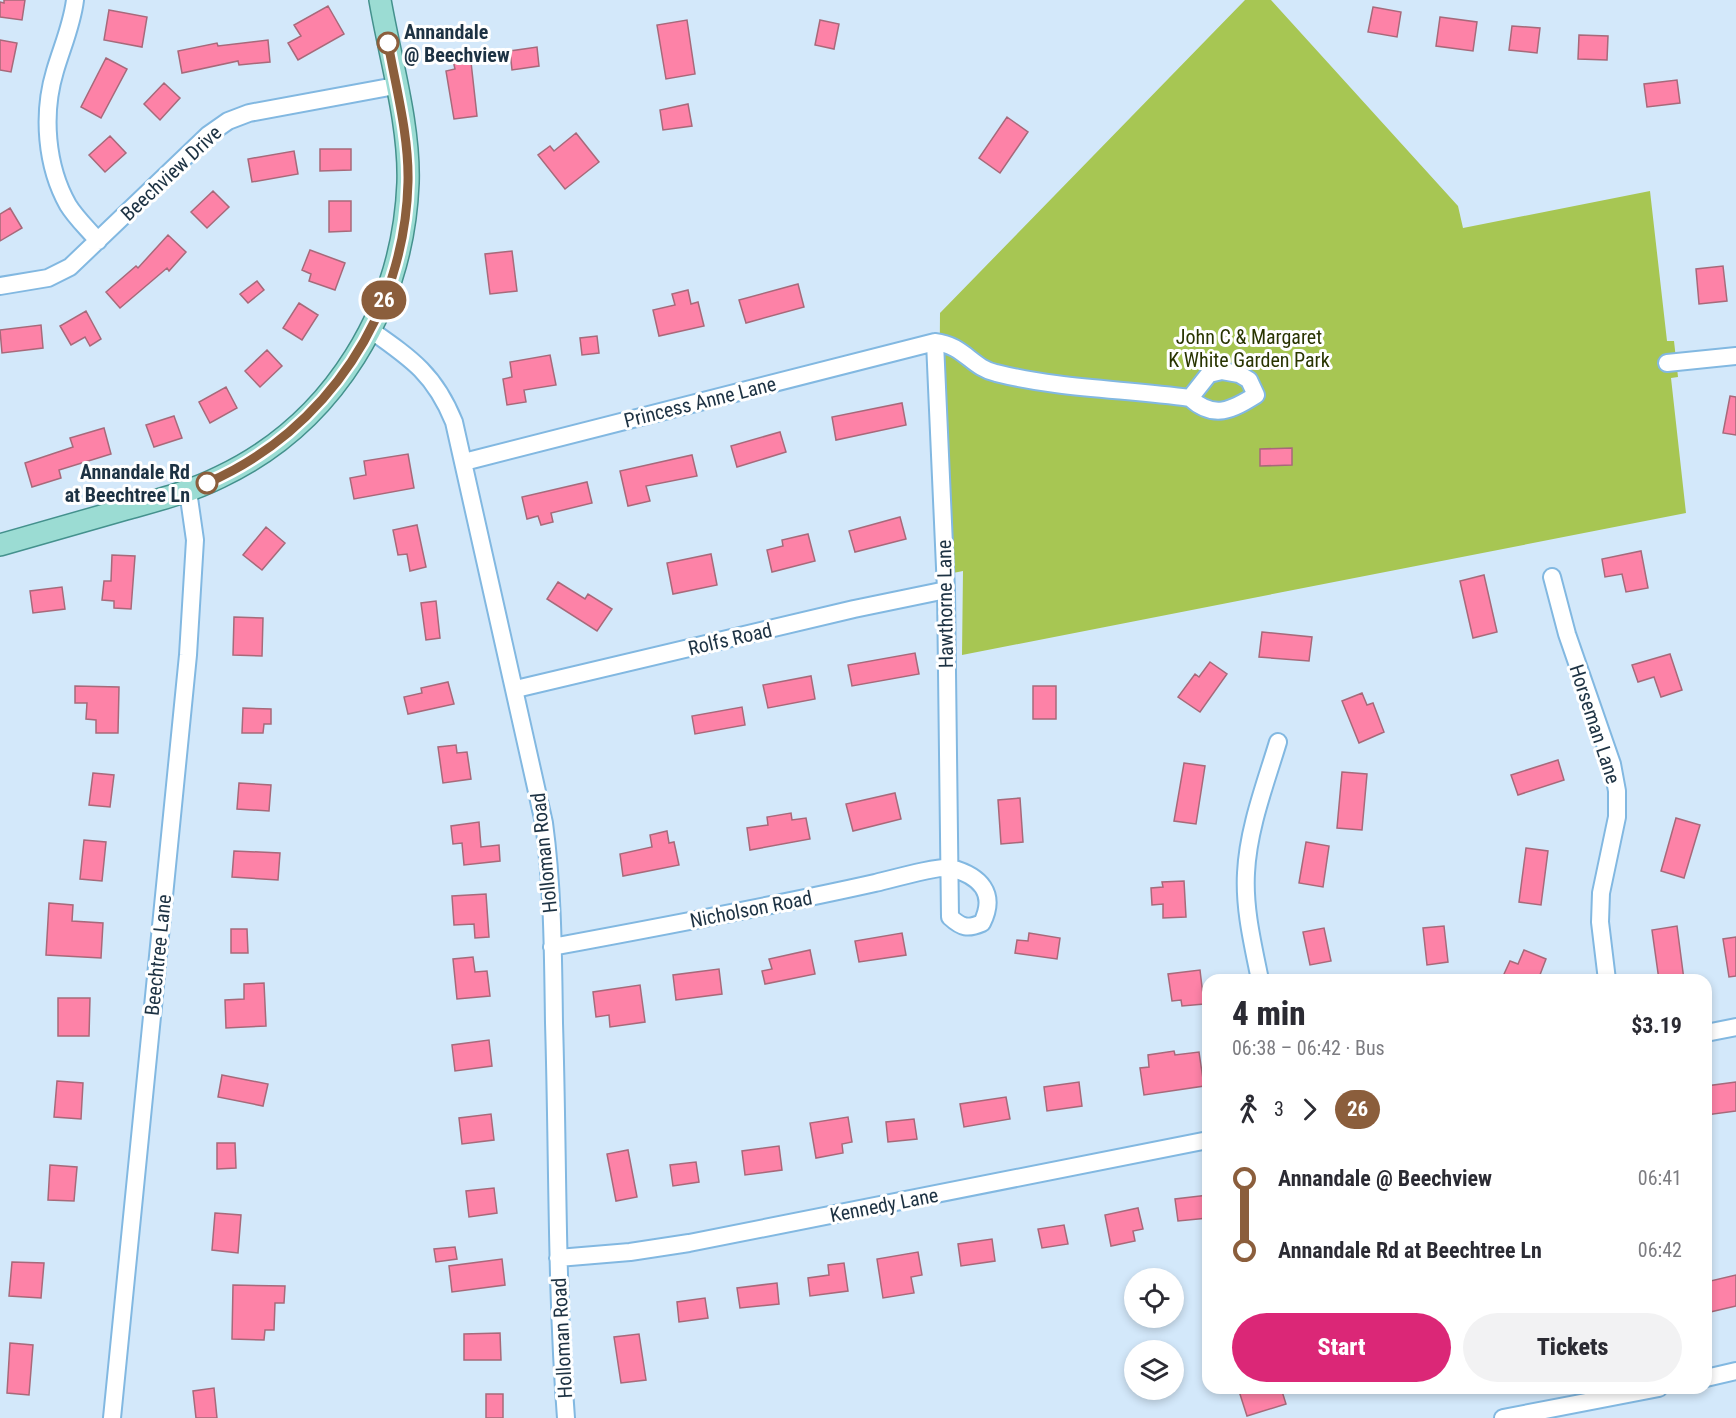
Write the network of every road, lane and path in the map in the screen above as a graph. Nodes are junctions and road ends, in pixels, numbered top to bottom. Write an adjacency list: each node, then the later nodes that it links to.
1 (75, 0): 4 (street)
2 (380, 0): 3 (main road)
3 (396, 86): 4 (street, Beechview Drive); 6 (main road)
4 (98, 241): 5 (street, Beechview Drive)
5 (0, 286)
6 (372, 332): 11 (street, Holloman Road); 12 (main road)
7 (935, 342): 10 (street); 11 (street, Princess Anne Lane); 15 (street, Hawthorne Lane)
8 (1736, 356): 9 (street)
9 (1667, 363)
10 (1190, 398)
11 (464, 462): 16 (street, Holloman Road)
12 (188, 491): 13 (main road); 29 (street, Beechtree Lane)
13 (0, 545)
14 (1552, 577): 21 (street, Horseman Lane)
15 (946, 590): 16 (street, Rolfs Road); 18 (street, Hawthorne Lane)
16 (516, 689): 19 (street, Holloman Road)
17 (1278, 742): 20 (street)
18 (949, 867): 19 (street, Nicholson Road)
19 (552, 947): 25 (street, Holloman Road)
20 (1259, 974)
21 (1606, 974)
22 (1736, 1027): 23 (street)
23 (1712, 1032)
24 (1202, 1141): 25 (street, Kennedy Lane)
25 (558, 1258): 30 (street, Holloman Road)
26 (1736, 1371): 27 (street)
27 (1712, 1377)
28 (1628, 1394): 31 (street)
29 (112, 1418)
30 (566, 1418)
31 (1503, 1418)

